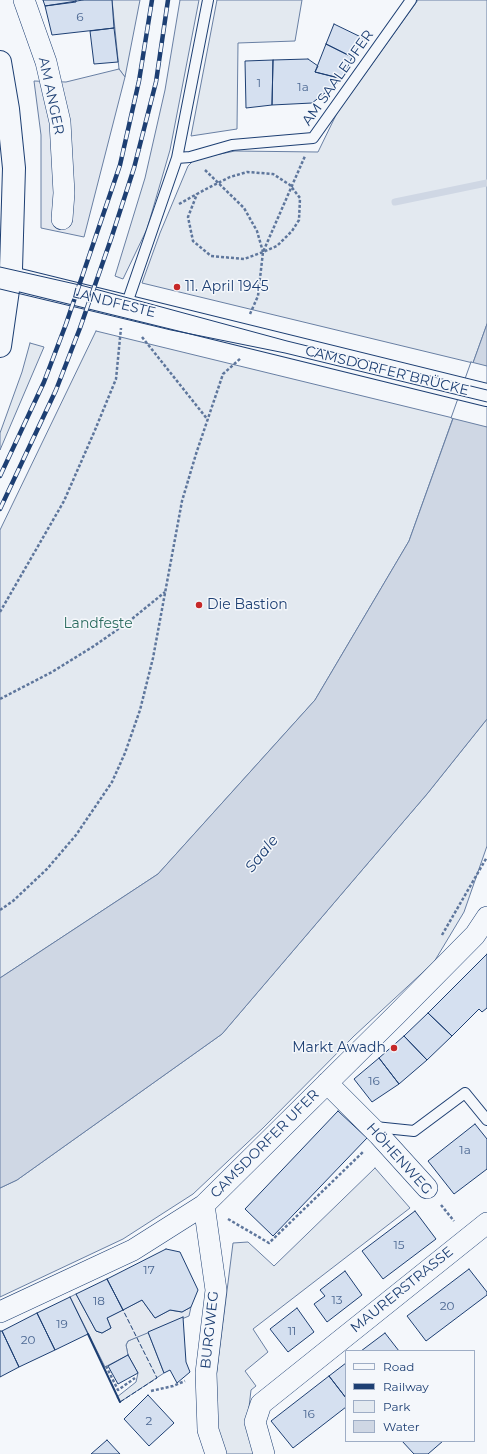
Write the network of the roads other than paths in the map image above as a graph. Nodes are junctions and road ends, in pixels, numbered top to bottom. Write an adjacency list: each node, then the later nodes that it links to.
1 (24, 0): 6 (street, AM ANGER)
2 (208, 0): 5 (lane)
3 (411, 0): 5 (lane, AM SAALEUFER)
4 (0, 62): 7 (street)
5 (177, 158): 8 (lane)
6 (62, 219)
7 (5, 277): 8 (street, LANDFESTE); 9 (street)
8 (126, 306): 10 (street, LANDFESTE)
9 (0, 346)
10 (286, 346): 11 (street, CAMSDORFER BRÜCKE)
11 (487, 395)
12 (487, 917): 13 (street, CAMSDORFER UFER)
13 (326, 1083): 15 (street, HÖHENWEG); 17 (street, CAMSDORFER UFER)
14 (487, 1120): 15 (lane)
15 (375, 1131): 16 (street, HÖHENWEG)
16 (427, 1188)
17 (204, 1204): 19 (street, CAMSDORFER UFER); 20 (street, BURGWEG)
18 (487, 1223): 21 (street, MAURERSTRASSE)
19 (0, 1312)
20 (216, 1454)
21 (264, 1454)

